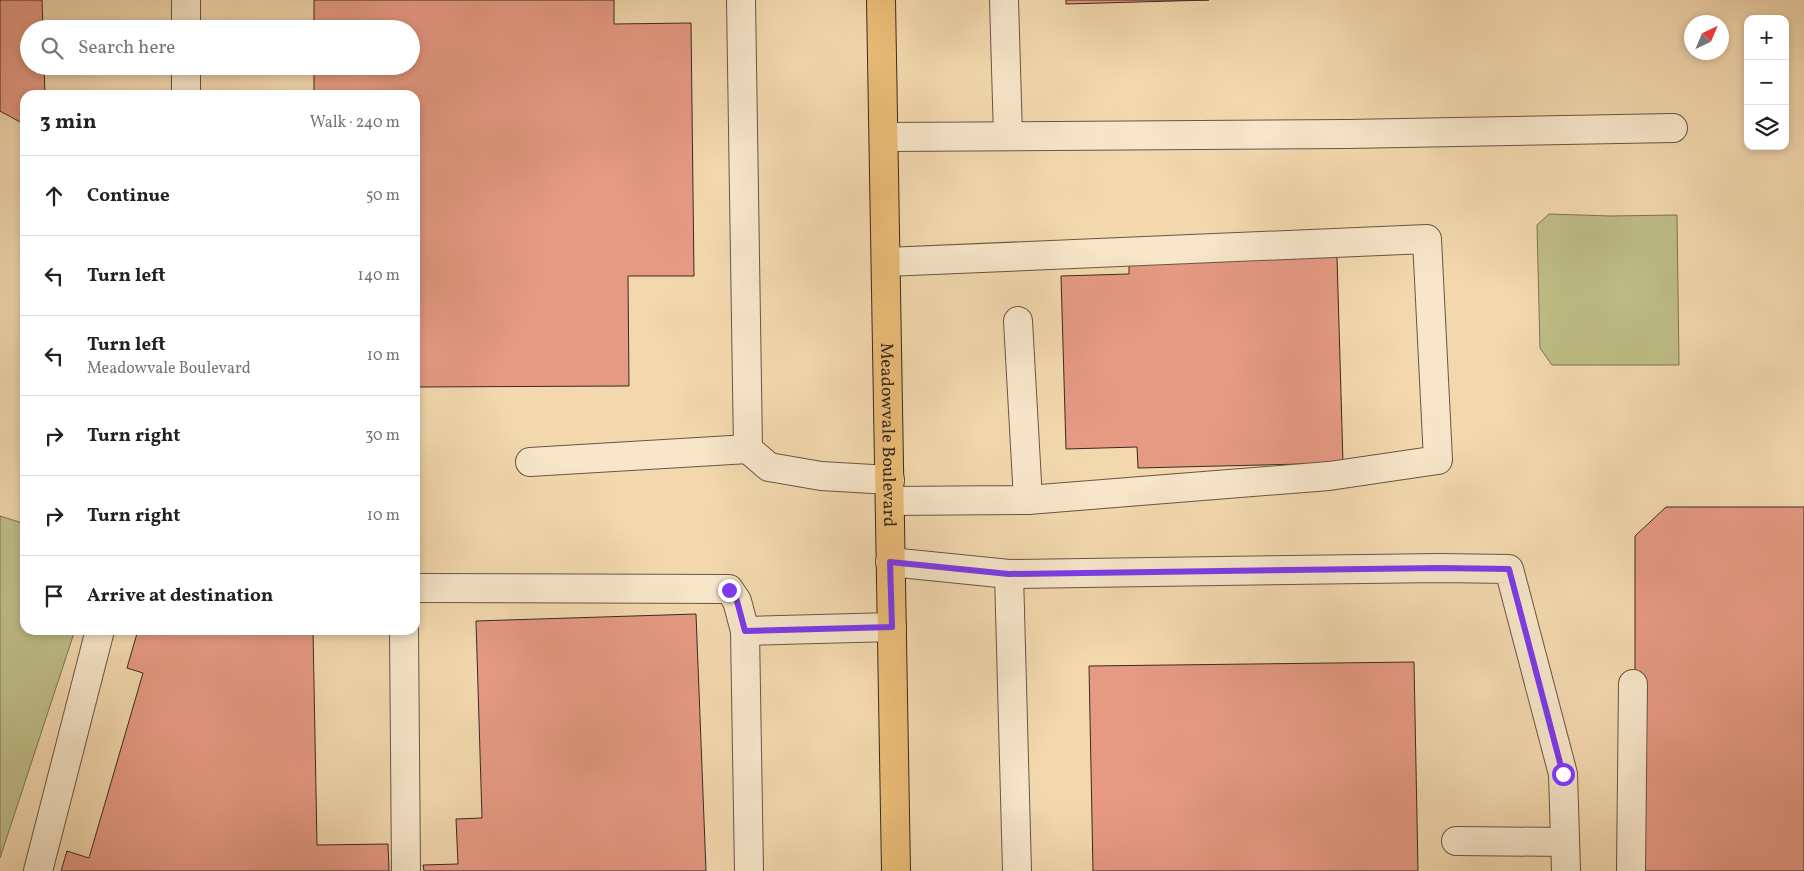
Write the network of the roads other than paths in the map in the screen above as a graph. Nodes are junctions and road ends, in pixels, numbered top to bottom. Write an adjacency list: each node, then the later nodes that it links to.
1 (186, 0): 5 (lane)
2 (741, 0): 13 (lane)
3 (882, 0): 10 (main road, Meadowvale Boulevard)
4 (1004, 0): 9 (lane)
5 (186, 20)
6 (186, 75): 7 (lane)
7 (186, 90)
8 (1673, 128): 9 (lane)
9 (1008, 136): 10 (lane)
10 (884, 137): 11 (main road, Meadowvale Boulevard)
11 (886, 262): 15 (main road, Meadowvale Boulevard); 16 (lane)
12 (1018, 321): 16 (lane)
13 (748, 449): 14 (lane); 15 (lane)
14 (530, 462)
15 (890, 491): 16 (lane); 17 (main road, Meadowvale Boulevard)
16 (1028, 500)
17 (890, 562): 18 (lane); 20 (main road, Meadowvale Boulevard)
18 (1009, 574): 26 (lane); 31 (lane)
19 (420, 588): 21 (lane)
20 (892, 627): 21 (lane); 30 (main road, Meadowvale Boulevard)
21 (745, 631): 29 (lane)
22 (99, 635): 27 (lane)
23 (404, 635): 28 (lane)
24 (1633, 684): 33 (lane)
25 (1456, 841): 26 (lane)
26 (1565, 842): 32 (lane)
27 (38, 871)
28 (406, 871)
29 (749, 871)
30 (896, 871)
31 (1017, 871)
32 (1566, 871)
33 (1631, 871)

